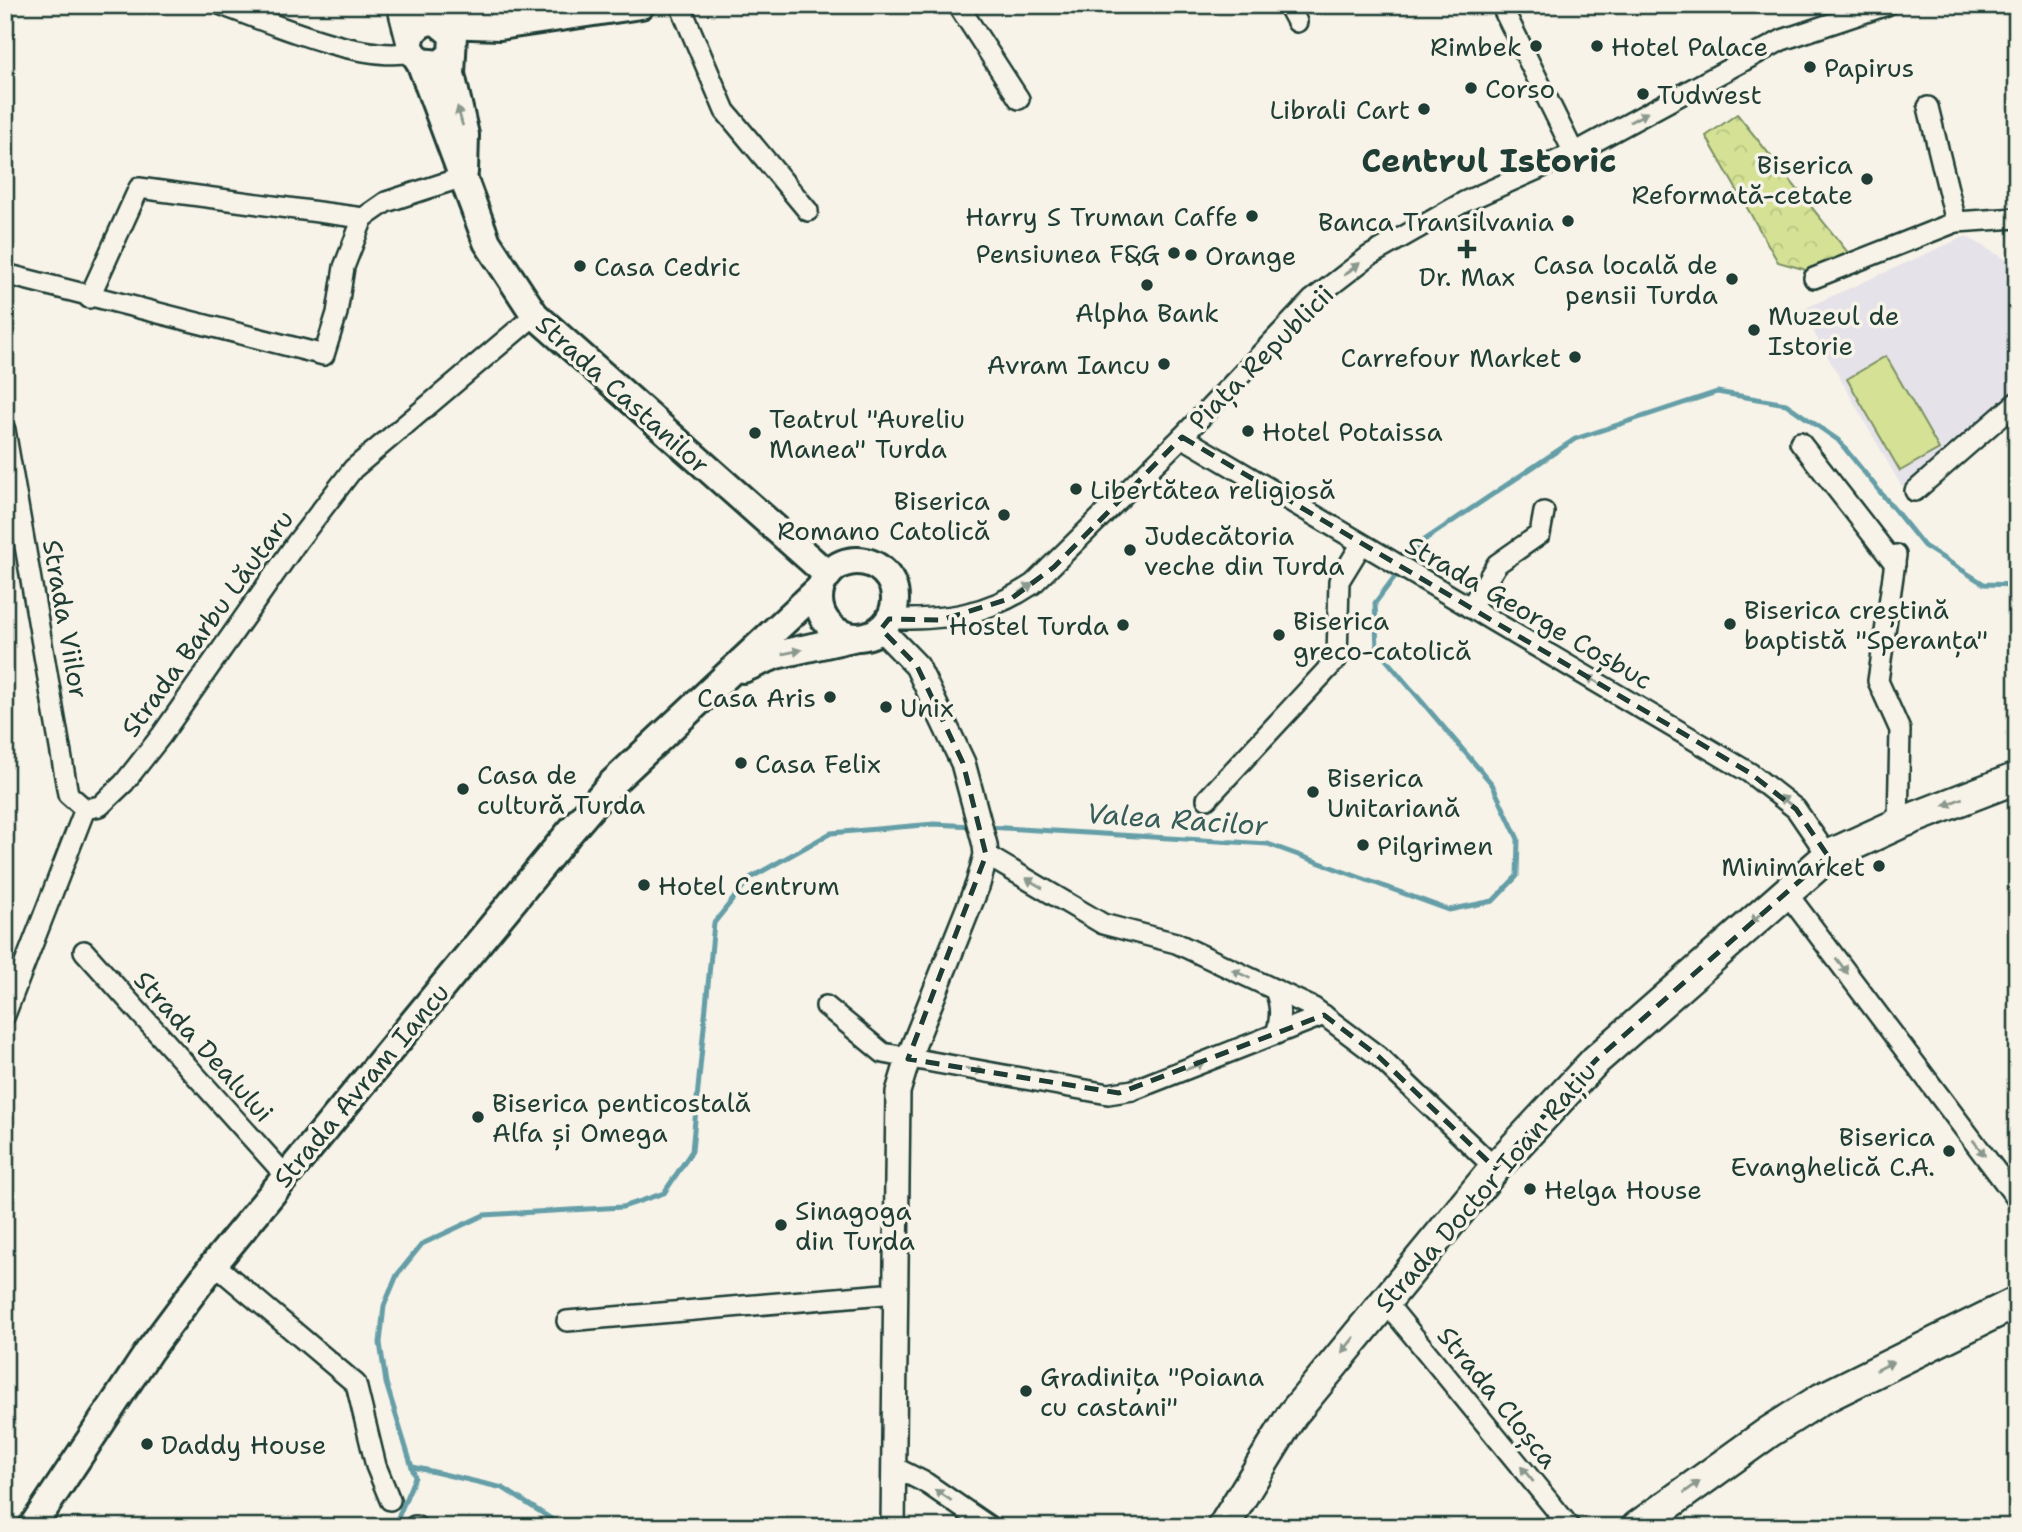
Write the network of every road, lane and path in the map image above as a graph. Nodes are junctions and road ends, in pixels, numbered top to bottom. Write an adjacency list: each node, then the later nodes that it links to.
1 (222, 5): 9 (street)
2 (399, 5): 9 (street, Strada Castanilor)
3 (641, 5): 8 (main road)
4 (680, 5): 15 (street)
5 (958, 5): 11 (street)
6 (1500, 5): 13 (street)
7 (1887, 5): 13 (street, Piața Republicii, one-way to 7)
8 (433, 17): 9 (main road); 10 (main road, Strada Castanilor)
9 (413, 53): 10 (main road); 14 (main road, Strada Castanilor)
10 (451, 55): 14 (main road, Strada Castanilor, one-way to 10)
11 (1019, 99)
12 (1928, 107): 18 (street)
13 (1574, 153): 25 (street, Piața Republicii, one-way to 13)
14 (463, 177): 16 (street); 22 (main road, Strada Castanilor)
15 (808, 211)
16 (363, 218): 21 (street); 21 (street)
17 (2017, 218): 18 (street)
18 (1956, 222): 20 (street)
19 (5, 274): 21 (street)
20 (1814, 278)
21 (89, 298)
22 (535, 316): 30 (main road, Strada Castanilor); 36 (street, Strada Barbu Lăutaru)
23 (2017, 402): 27 (street)
24 (5, 430): 36 (street, Strada Viilor)
25 (1182, 437): 29 (street, Strada George Coșbuc); 32 (street, Piața Republicii, one-way to 25)
26 (1800, 442): 37 (street)
27 (1915, 491)
28 (1544, 512): 31 (street)
29 (1367, 548): 31 (street, Strada George Coșbuc); 35 (street)
30 (824, 582): 32 (main road, Piața Republicii); 32 (main road); 33 (main road, Strada Avram Iancu)
31 (1470, 608): 39 (street, Strada George Coșbuc, one-way to 31)
32 (876, 628): 33 (main road, Strada Avram Iancu, one-way to 32); 38 (street)
33 (728, 675): 49 (main road, Strada Avram Iancu)
34 (2017, 778): 37 (main road, Strada Doctor Ioan Rațiu, one-way to 37)
35 (1207, 799)
36 (85, 808): 44 (street)
37 (1898, 824): 39 (main road, Strada Doctor Ioan Rațiu)
38 (986, 850): 42 (street, one-way to 38); 47 (street)
39 (1828, 856): 40 (main road, Strada Doctor Ioan Rațiu)
40 (1786, 892): 48 (main road, Strada Doctor Ioan Rațiu, one-way to 48); 50 (street, one-way to 50)
41 (83, 951): 49 (street, Strada Dealului)
42 (1275, 990): 45 (street); 46 (street)
43 (826, 1006): 47 (street)
44 (5, 1015)
45 (1324, 1015): 46 (street); 48 (street)
46 (1276, 1034): 47 (street, one-way to 46)
47 (908, 1059): 52 (street)
48 (1495, 1168): 53 (main road, Strada Doctor Ioan Rațiu)
49 (285, 1175): 51 (main road, Strada Avram Iancu)
50 (2017, 1199)
51 (214, 1264): 57 (street); 58 (main road, Strada Avram Iancu)
52 (896, 1293): 55 (street); 56 (street)
53 (1384, 1300): 61 (main road, Strada Doctor Ioan Rațiu, one-way to 61); 62 (street, Strada Cloșca, one-way to 53)
54 (2017, 1302): 63 (main road, one-way to 54)
55 (568, 1321)
56 (894, 1467): 59 (street); 60 (street, one-way to 56)
57 (390, 1500)
58 (32, 1527)
59 (893, 1527)
60 (990, 1527)
61 (1223, 1527)
62 (1570, 1527)
63 (1637, 1527)

